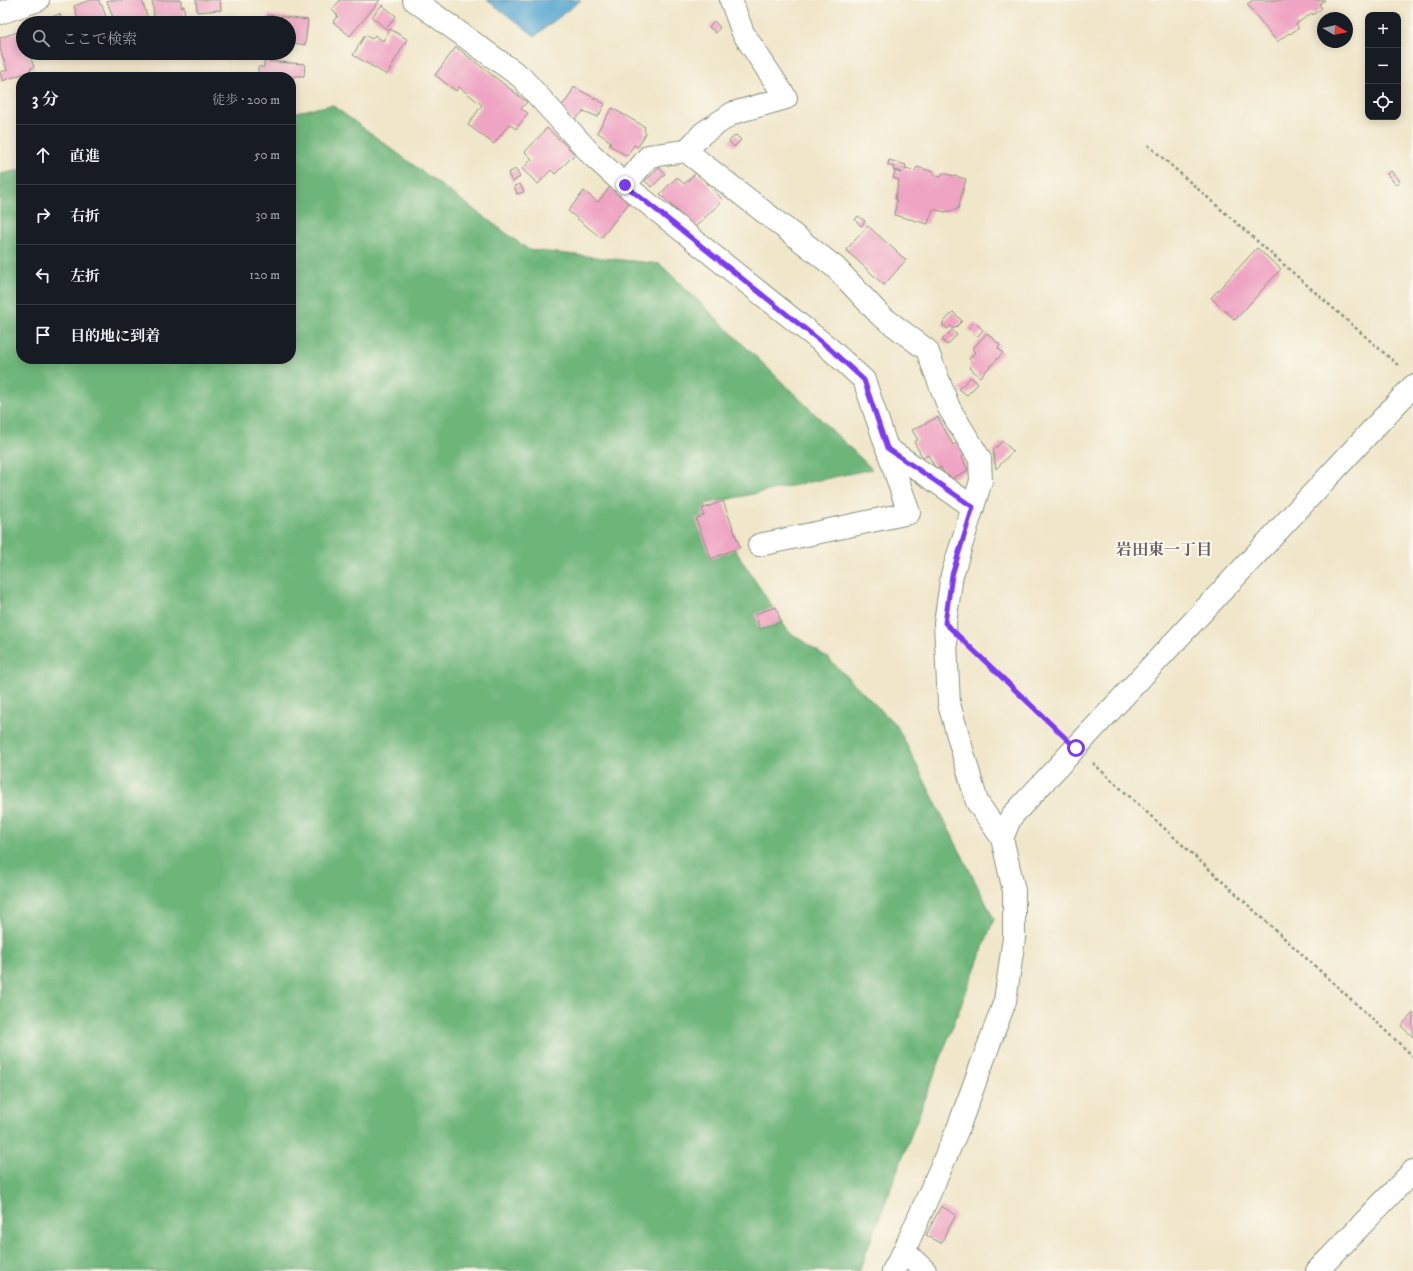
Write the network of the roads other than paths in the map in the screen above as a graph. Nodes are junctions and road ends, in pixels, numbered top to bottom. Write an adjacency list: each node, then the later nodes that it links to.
1 (38, 0): 4 (street)
2 (414, 0): 6 (street)
3 (731, 0): 5 (street)
4 (2, 8)
5 (686, 151): 6 (street); 9 (street)
6 (625, 185): 8 (street)
7 (1413, 386): 11 (street)
8 (887, 448): 9 (street); 10 (street)
9 (973, 507): 11 (street)
10 (759, 545)
11 (1002, 838): 13 (street)
12 (1413, 1170): 16 (street)
13 (904, 1251): 14 (street); 15 (street)
14 (893, 1271)
15 (925, 1271)
16 (1317, 1271)

